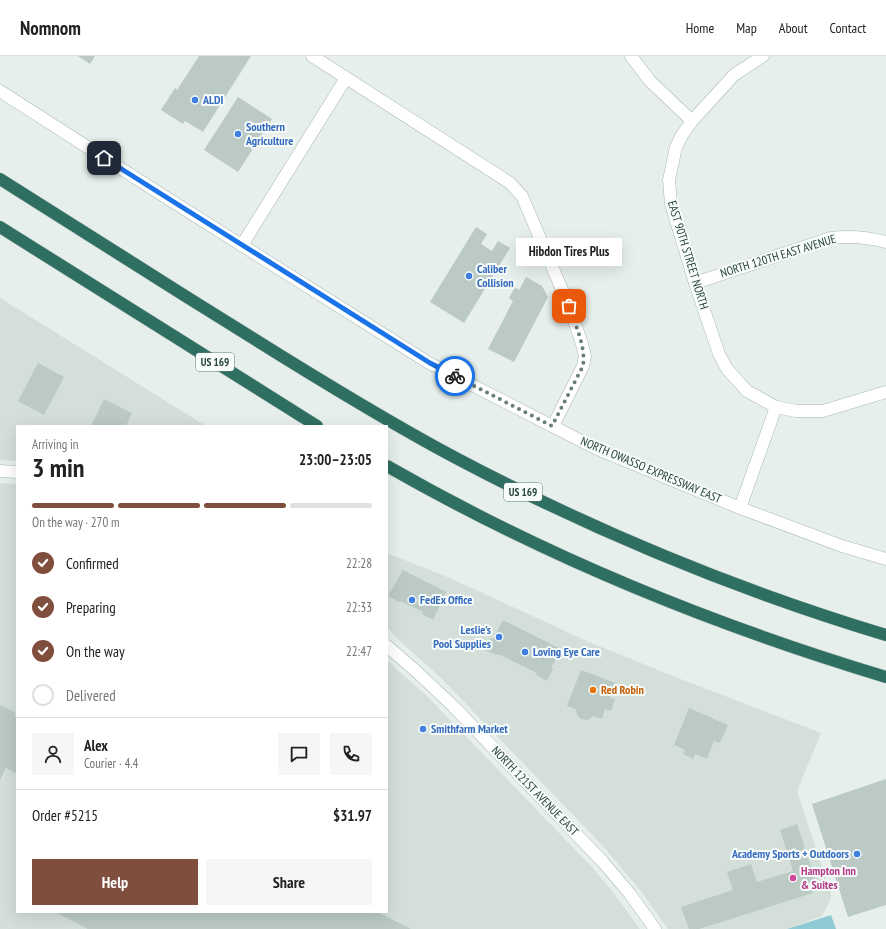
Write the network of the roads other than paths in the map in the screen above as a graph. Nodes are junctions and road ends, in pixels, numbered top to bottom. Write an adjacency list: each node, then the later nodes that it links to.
1 (312, 56): 4 (street)
2 (631, 56): 6 (street)
3 (762, 56): 6 (street, EAST 90TH STREET NORTH)
4 (346, 78): 10 (street); 15 (street)
5 (0, 91): 10 (street, NORTH OWASSO EXPRESSWAY EAST)
6 (692, 121): 11 (street, EAST 90TH STREET NORTH)
7 (0, 179): 21 (highway, US 169)
8 (0, 227): 14 (highway, US 169)
9 (886, 242): 11 (street, NORTH 120TH EAST AVENUE)
10 (242, 245): 15 (street, NORTH OWASSO EXPRESSWAY EAST)
11 (695, 283): 13 (street, EAST 90TH STREET NORTH)
12 (886, 392): 13 (street, EAST 90TH STREET NORTH)
13 (776, 407): 19 (street)
14 (315, 425)
15 (552, 426): 19 (street, NORTH OWASSO EXPRESSWAY EAST)
16 (388, 467): 23 (highway)
17 (0, 472): 18 (street)
18 (16, 472)
19 (740, 508): 20 (street, NORTH OWASSO EXPRESSWAY EAST)
20 (886, 559)
21 (886, 635)
22 (388, 647): 24 (street, NORTH 121ST AVENUE EAST)
23 (886, 677)
24 (655, 929)

